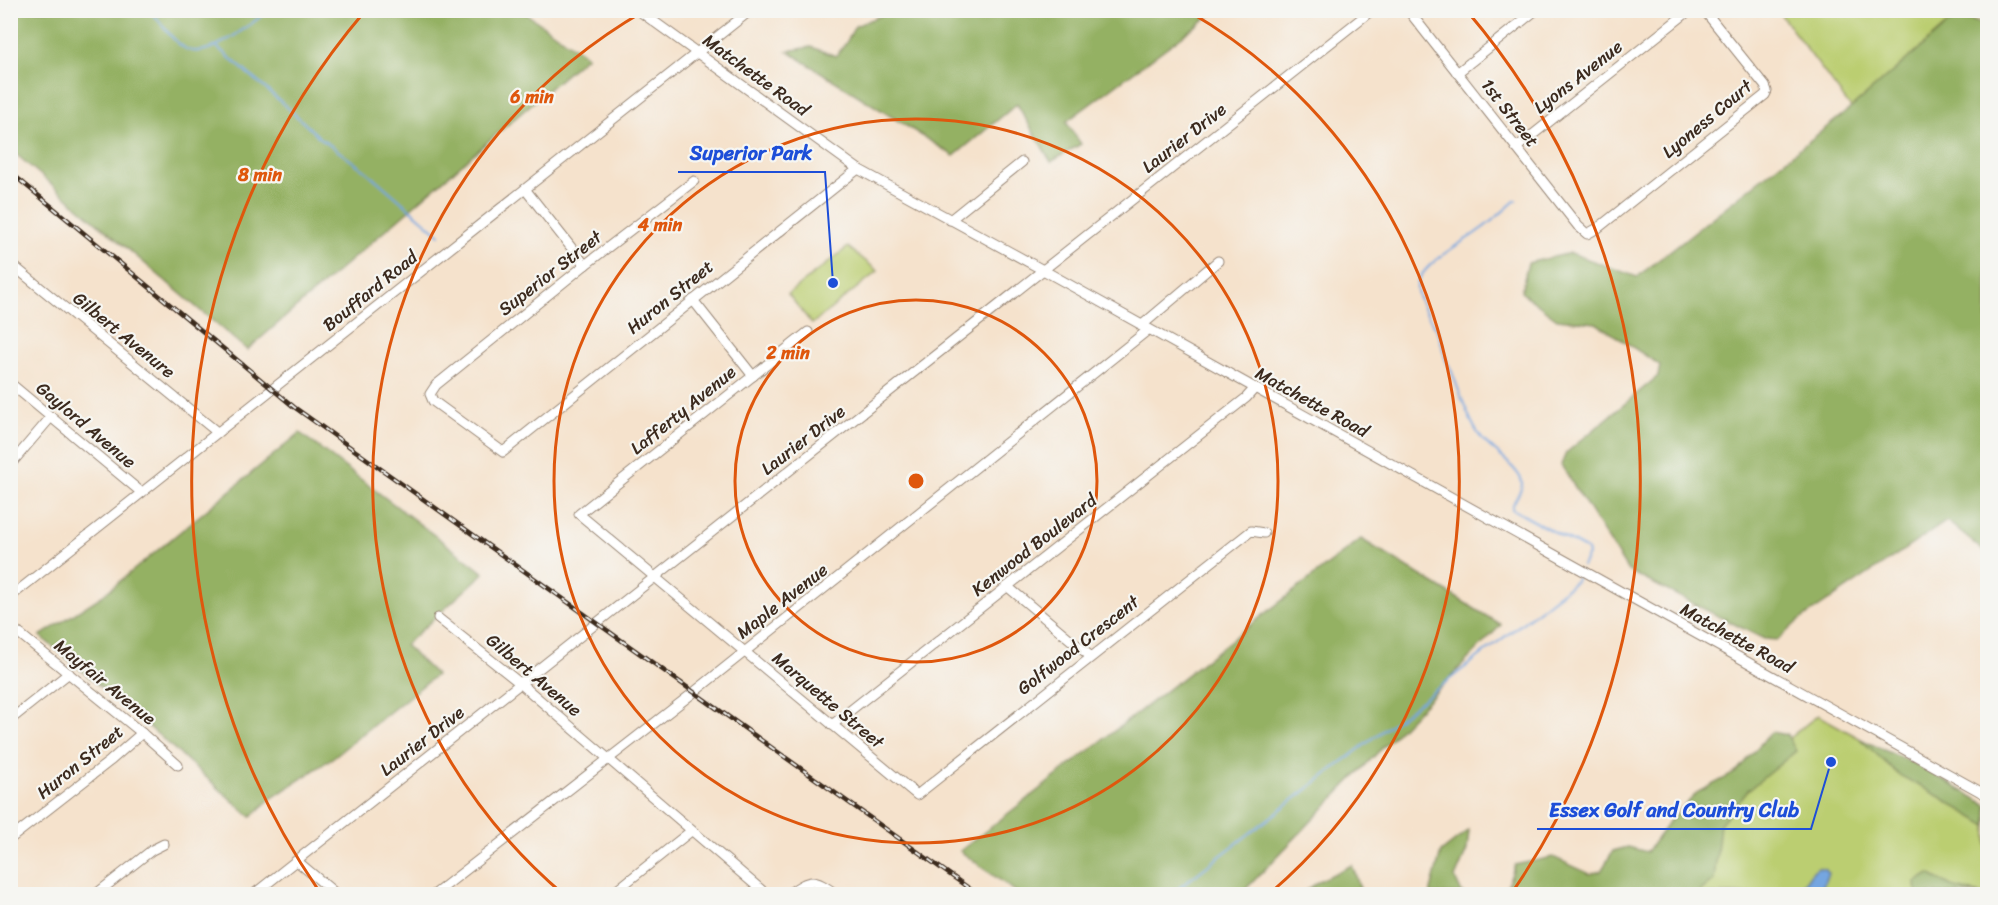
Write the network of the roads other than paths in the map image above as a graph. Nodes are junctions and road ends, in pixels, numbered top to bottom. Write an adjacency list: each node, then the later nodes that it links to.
1 (638, 10): 8 (street, Matchette Road)
2 (751, 10): 8 (street, Bouffard Road)
3 (1372, 10): 20 (street, Laurier Drive)
4 (1408, 10): 9 (street, 1st Street)
5 (1536, 10): 9 (street)
6 (1690, 10): 10 (street, Lyons Avenue)
7 (1704, 10): 16 (street, Lyoness Court)
8 (697, 53): 12 (street, Matchette Road); 14 (street, Bouffard Road)
9 (1457, 73): 10 (street, 1st Street)
10 (1516, 148): 16 (street, 1st Street)
11 (1023, 162): 15 (street)
12 (858, 170): 15 (street, Matchette Road); 21 (street, Huron Street)
13 (694, 181): 19 (street, Superior Street)
14 (525, 189): 19 (street); 28 (street, Bouffard Road)
15 (950, 220): 20 (street, Matchette Road)
16 (1587, 234)
17 (1218, 261): 22 (street, Maple Avenue)
18 (10, 262): 28 (street, Gilbert Avenure)
19 (585, 266): 29 (street, Superior Street)
20 (1043, 270): 22 (street, Matchette Road); 34 (street, Laurier Drive)
21 (693, 300): 24 (street); 29 (street, Huron Street)
22 (1145, 328): 26 (street, Matchette Road); 39 (street, Maple Avenue)
23 (808, 332): 24 (street, Lafferty Avenue)
24 (753, 376): 32 (street, Lafferty Avenue)
25 (10, 383): 27 (street, Gaylord Avenue)
26 (1254, 389): 35 (street, Kenwood Boulevard); 49 (street, Matchette Road)
27 (51, 417): 30 (street); 31 (street, Gaylord Avenue)
28 (217, 432): 31 (street, Bouffard Road)
29 (503, 452)
30 (10, 465)
31 (141, 492): 36 (street, Bouffard Road)
32 (579, 514): 34 (street, Marquette Street)
33 (1264, 533): 40 (street, Golfwood Crescent)
34 (656, 577): 39 (street, Marquette Street); 42 (street, Laurier Drive)
35 (1008, 586): 40 (street); 44 (street, Kenwood Boulevard)
36 (10, 597)
37 (438, 618): 42 (street, Gilbert Avenue)
38 (10, 626): 41 (street, Mayfair Avenue)
39 (744, 651): 44 (street, Marquette Street); 46 (street, Maple Avenue)
40 (1090, 656): 48 (street, Golfwood Crescent)
41 (69, 673): 43 (street); 45 (street, Mayfair Avenue)
42 (521, 684): 46 (street, Gilbert Avenue); 53 (street, Laurier Drive)
43 (10, 720)
44 (832, 725): 48 (street, Marquette Street)
45 (142, 733): 47 (street, Mayfair Avenue); 51 (street, Huron Street)
46 (607, 759): 50 (street, Gilbert Avenue); 57 (street, Maple Avenue)
47 (178, 765)
48 (917, 795)
49 (1988, 796)
50 (691, 831): 58 (street); 59 (street, Gilbert Avenue)
51 (10, 839)
52 (164, 844): 54 (street)
53 (297, 861): 55 (street, Laurier Drive); 56 (street)
54 (96, 894)
55 (254, 894)
56 (336, 894)
57 (435, 894)
58 (612, 894)
59 (766, 894)
60 (788, 894): 61 (street)
61 (836, 894)

